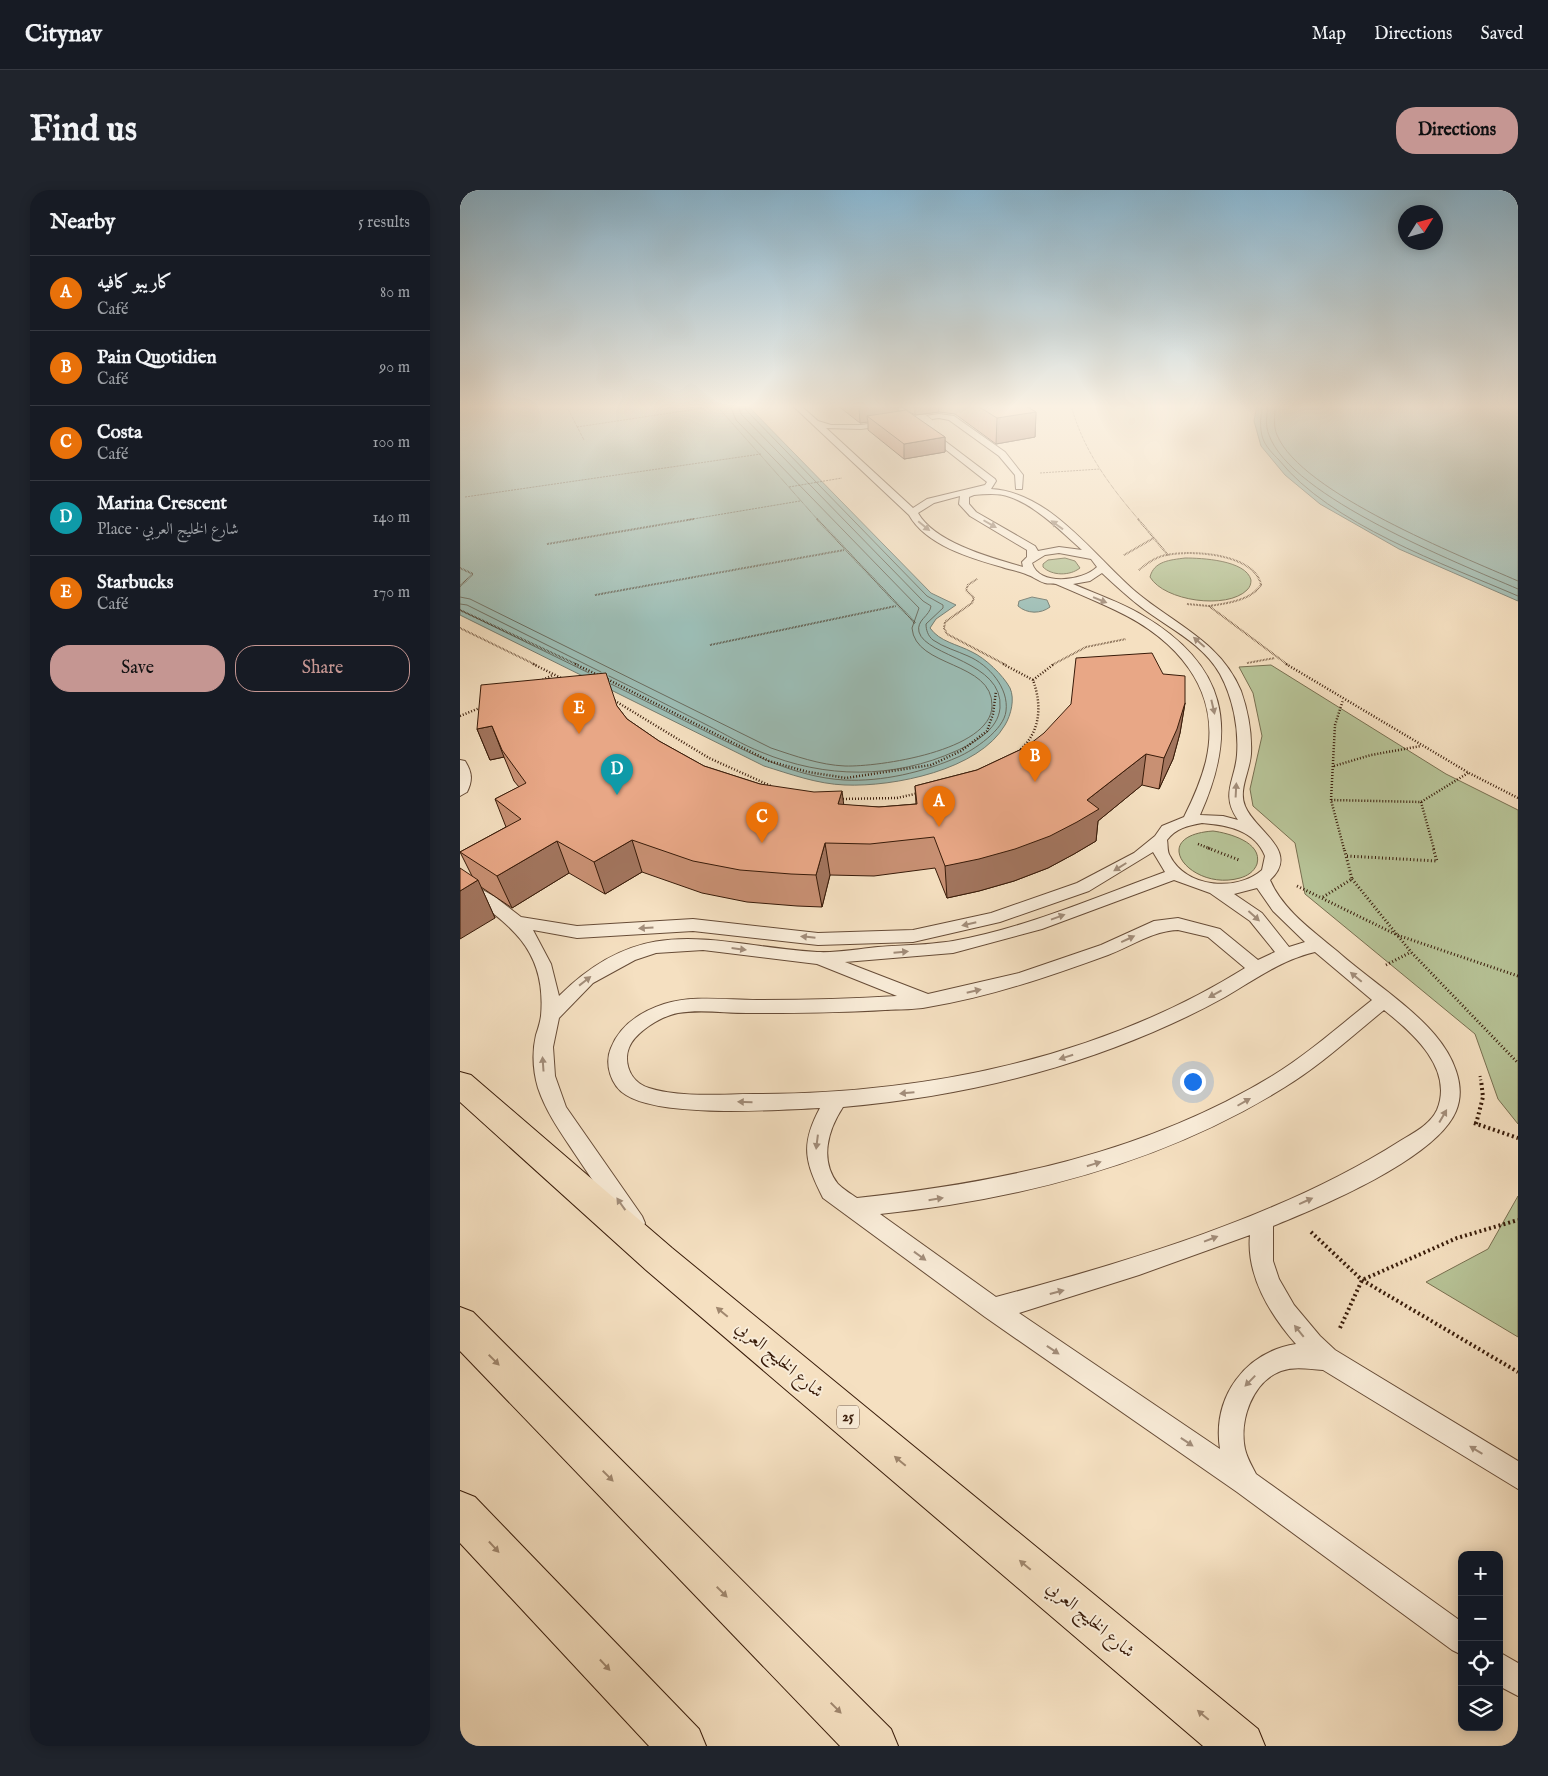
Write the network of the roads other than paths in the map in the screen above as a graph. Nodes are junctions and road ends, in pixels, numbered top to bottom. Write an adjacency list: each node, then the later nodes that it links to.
1 (874, 478): 6 (lane)
2 (988, 478): 5 (lane, bridge)
3 (1018, 478): 4 (lane)
4 (1016, 489): 5 (lane); 10 (lane, one-way to 4)
5 (970, 492): 7 (lane); 9 (lane, one-way to 9)
6 (892, 495): 7 (lane); 8 (lane)
7 (939, 499): 8 (lane)
8 (913, 513): 12 (lane, one-way to 12)
9 (1032, 557): 10 (lane); 12 (lane)
10 (1094, 557): 11 (lane)
11 (1102, 567): 13 (lane); 17 (lane, one-way to 11)
12 (1030, 572): 13 (lane)
13 (1054, 581): 16 (lane, one-way to 16)
14 (460, 764): 15 (lane)
15 (460, 792)
16 (1191, 819): 17 (lane); 18 (lane)
17 (1256, 832): 20 (lane)
18 (1160, 839): 19 (lane); 23 (lane, one-way to 23)
19 (1175, 874): 22 (lane); 26 (lane, one-way to 19)
20 (1262, 880): 22 (lane); 24 (lane)
21 (460, 882): 23 (lane)
22 (1215, 889): 25 (lane, one-way to 25)
23 (516, 922): 30 (lane)
24 (1318, 944): 25 (lane); 29 (lane, one-way to 24)
25 (1285, 953): 27 (lane)
26 (819, 958): 28 (lane); 30 (lane, one-way to 26)
27 (1256, 968): 28 (lane, one-way to 27); 32 (lane, one-way to 32)
28 (927, 1001): 32 (lane, one-way to 28)
29 (1384, 1001): 33 (lane, one-way to 29); 34 (lane, one-way to 29)
30 (550, 1015): 35 (lane, one-way to 30)
31 (460, 1084): 35 (main road, شارع الخليج العربي / 25)
32 (837, 1099): 33 (lane, one-way to 33)
33 (852, 1208): 36 (lane, one-way to 36)
34 (1262, 1220): 36 (lane, one-way to 34); 38 (lane, one-way to 34)
35 (659, 1259): 47 (main road, شارع الخليج العربي / 25, one-way to 35)
36 (993, 1309): 40 (lane, one-way to 40)
37 (460, 1325): 46 (main road, one-way to 46)
38 (1326, 1358): 39 (lane, one-way to 38); 40 (lane, one-way to 40)
39 (1518, 1476)
40 (1246, 1482): 42 (lane)
41 (460, 1512): 45 (main road, one-way to 45)
42 (1458, 1637)
43 (1503, 1670): 44 (lane)
44 (1518, 1681)
45 (682, 1746)
46 (874, 1746)
47 (1241, 1746)

